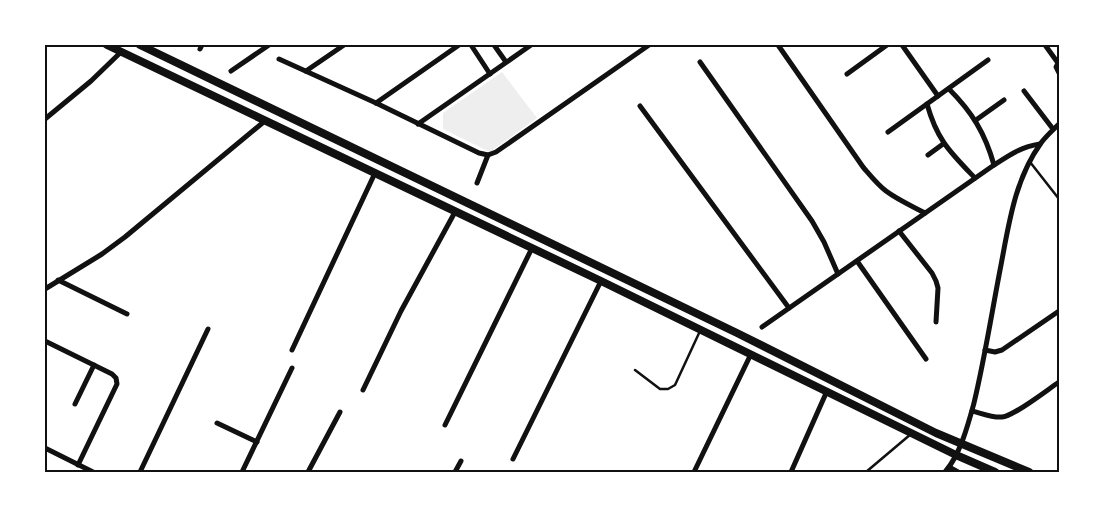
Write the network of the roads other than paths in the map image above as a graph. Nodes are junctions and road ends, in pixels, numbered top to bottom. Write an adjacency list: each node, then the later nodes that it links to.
1 (107, 45): 14 (main road)
2 (140, 45): 83 (main road)
3 (268, 45): 21 (street)
4 (344, 45): 20 (street)
5 (459, 45): 29 (street)
6 (472, 45): 23 (street)
7 (494, 45): 17 (street)
8 (531, 45): 17 (street)
9 (649, 45): 41 (street)
10 (778, 45): 50 (street)
11 (887, 45): 24 (street)
12 (902, 45): 27 (street)
13 (1045, 45): 19 (street)
14 (121, 52): 32 (street); 33 (main road)
15 (279, 59): 20 (street)
16 (988, 60): 25 (street)
17 (506, 62): 23 (street)
18 (700, 62): 54 (street)
19 (1059, 63): 22 (street)
20 (306, 71): 29 (street)
21 (231, 72)
22 (1059, 73)
23 (490, 74): 35 (street)
24 (847, 74)
25 (948, 88): 27 (street); 34 (street)
26 (1024, 91): 37 (street)
27 (938, 96): 30 (street)
28 (1004, 100): 34 (street)
29 (376, 102): 35 (street)
30 (927, 104): 38 (street); 39 (street)
31 (640, 106): 58 (street)
32 (45, 119)
33 (266, 120): 45 (main road); 55 (street)
34 (976, 120): 44 (street)
35 (418, 124): 41 (street)
36 (1059, 124): 37 (street)
37 (1054, 130): 40 (street)
38 (888, 132)
39 (943, 144): 42 (street); 46 (street)
40 (1040, 144): 43 (street); 44 (street)
41 (488, 155): 47 (street)
42 (928, 155)
43 (1030, 162): 48 (lane); 67 (street)
44 (994, 164): 46 (street)
45 (375, 173): 49 (main road); 66 (street)
46 (975, 178): 50 (street)
47 (477, 183)
48 (1059, 199)
49 (455, 212): 52 (main road); 74 (street)
50 (925, 214): 51 (street)
51 (900, 231): 53 (street); 61 (street)
52 (532, 248): 56 (main road); 80 (street)
53 (857, 261): 54 (street); 69 (street)
54 (838, 274): 58 (street)
55 (58, 280): 57 (street); 60 (street)
56 (601, 281): 64 (main road); 86 (street)
57 (45, 289)
58 (789, 308): 62 (street)
59 (1059, 311): 67 (street)
60 (127, 314)
61 (936, 322)
62 (762, 327)
63 (208, 329): 91 (street)
64 (700, 329): 68 (main road); 72 (lane)
65 (45, 341): 70 (street)
66 (292, 350)
67 (985, 350): 77 (street)
68 (751, 354): 75 (main road); 95 (street)
69 (926, 359)
70 (94, 365): 76 (street); 88 (street)
71 (292, 368): 82 (street)
72 (635, 370)
73 (1059, 382): 77 (street)
74 (363, 390)
75 (827, 391): 81 (main road); 96 (street)
76 (74, 404)
77 (972, 411): 83 (street)
78 (340, 412): 93 (street)
79 (217, 423): 82 (street)
80 (444, 425)
81 (912, 433): 85 (main road); 97 (lane)
82 (257, 442): 92 (street)
83 (961, 444): 85 (street); 101 (main road)
84 (45, 448): 88 (street)
85 (956, 455): 89 (street); 100 (main road)
86 (513, 459)
87 (460, 461): 94 (street)
88 (78, 465): 90 (street)
89 (949, 467): 98 (street); 99 (street)
90 (94, 472)
91 (140, 472)
92 (242, 472)
93 (308, 472)
94 (455, 472)
95 (694, 472)
96 (791, 472)
97 (866, 472)
98 (944, 472)
99 (958, 472)
100 (995, 472)
101 (1029, 472)

